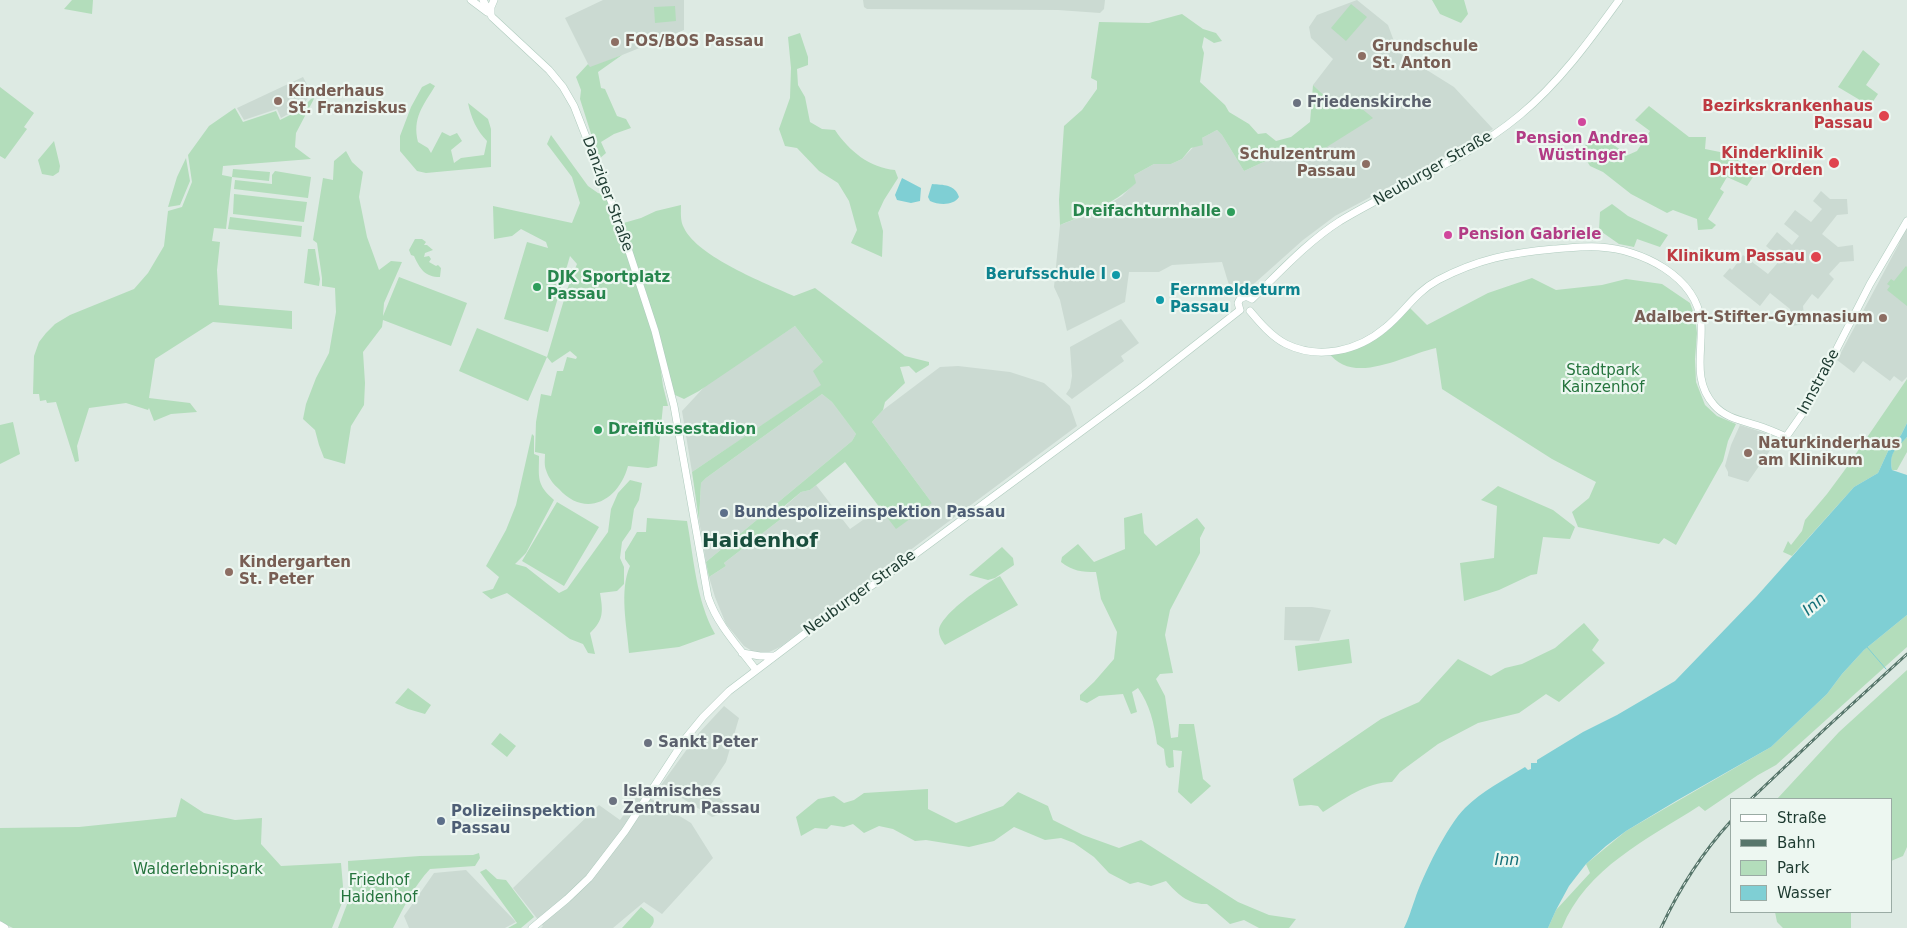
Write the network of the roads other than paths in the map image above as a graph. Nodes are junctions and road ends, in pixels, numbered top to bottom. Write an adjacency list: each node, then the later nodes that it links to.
1 (471, 0): 5 (street)
2 (483, 0): 5 (street, Danziger Straße)
3 (494, 0): 5 (street)
4 (1619, 0): 7 (street, Neuburger Straße)
5 (492, 16): 10 (street, Danziger Straße)
6 (1907, 221): 9 (street, Innstraße)
7 (1252, 299): 8 (street); 9 (street)
8 (1240, 310): 9 (street); 11 (street, Neuburger Straße)
9 (1250, 311)
10 (742, 653): 11 (street); 12 (street, Danziger Straße)
11 (774, 656): 12 (street, Neuburger Straße)
12 (756, 670): 15 (street, Neuburger Straße)
13 (0, 926): 14 (street)
14 (5, 928)
15 (532, 928)

